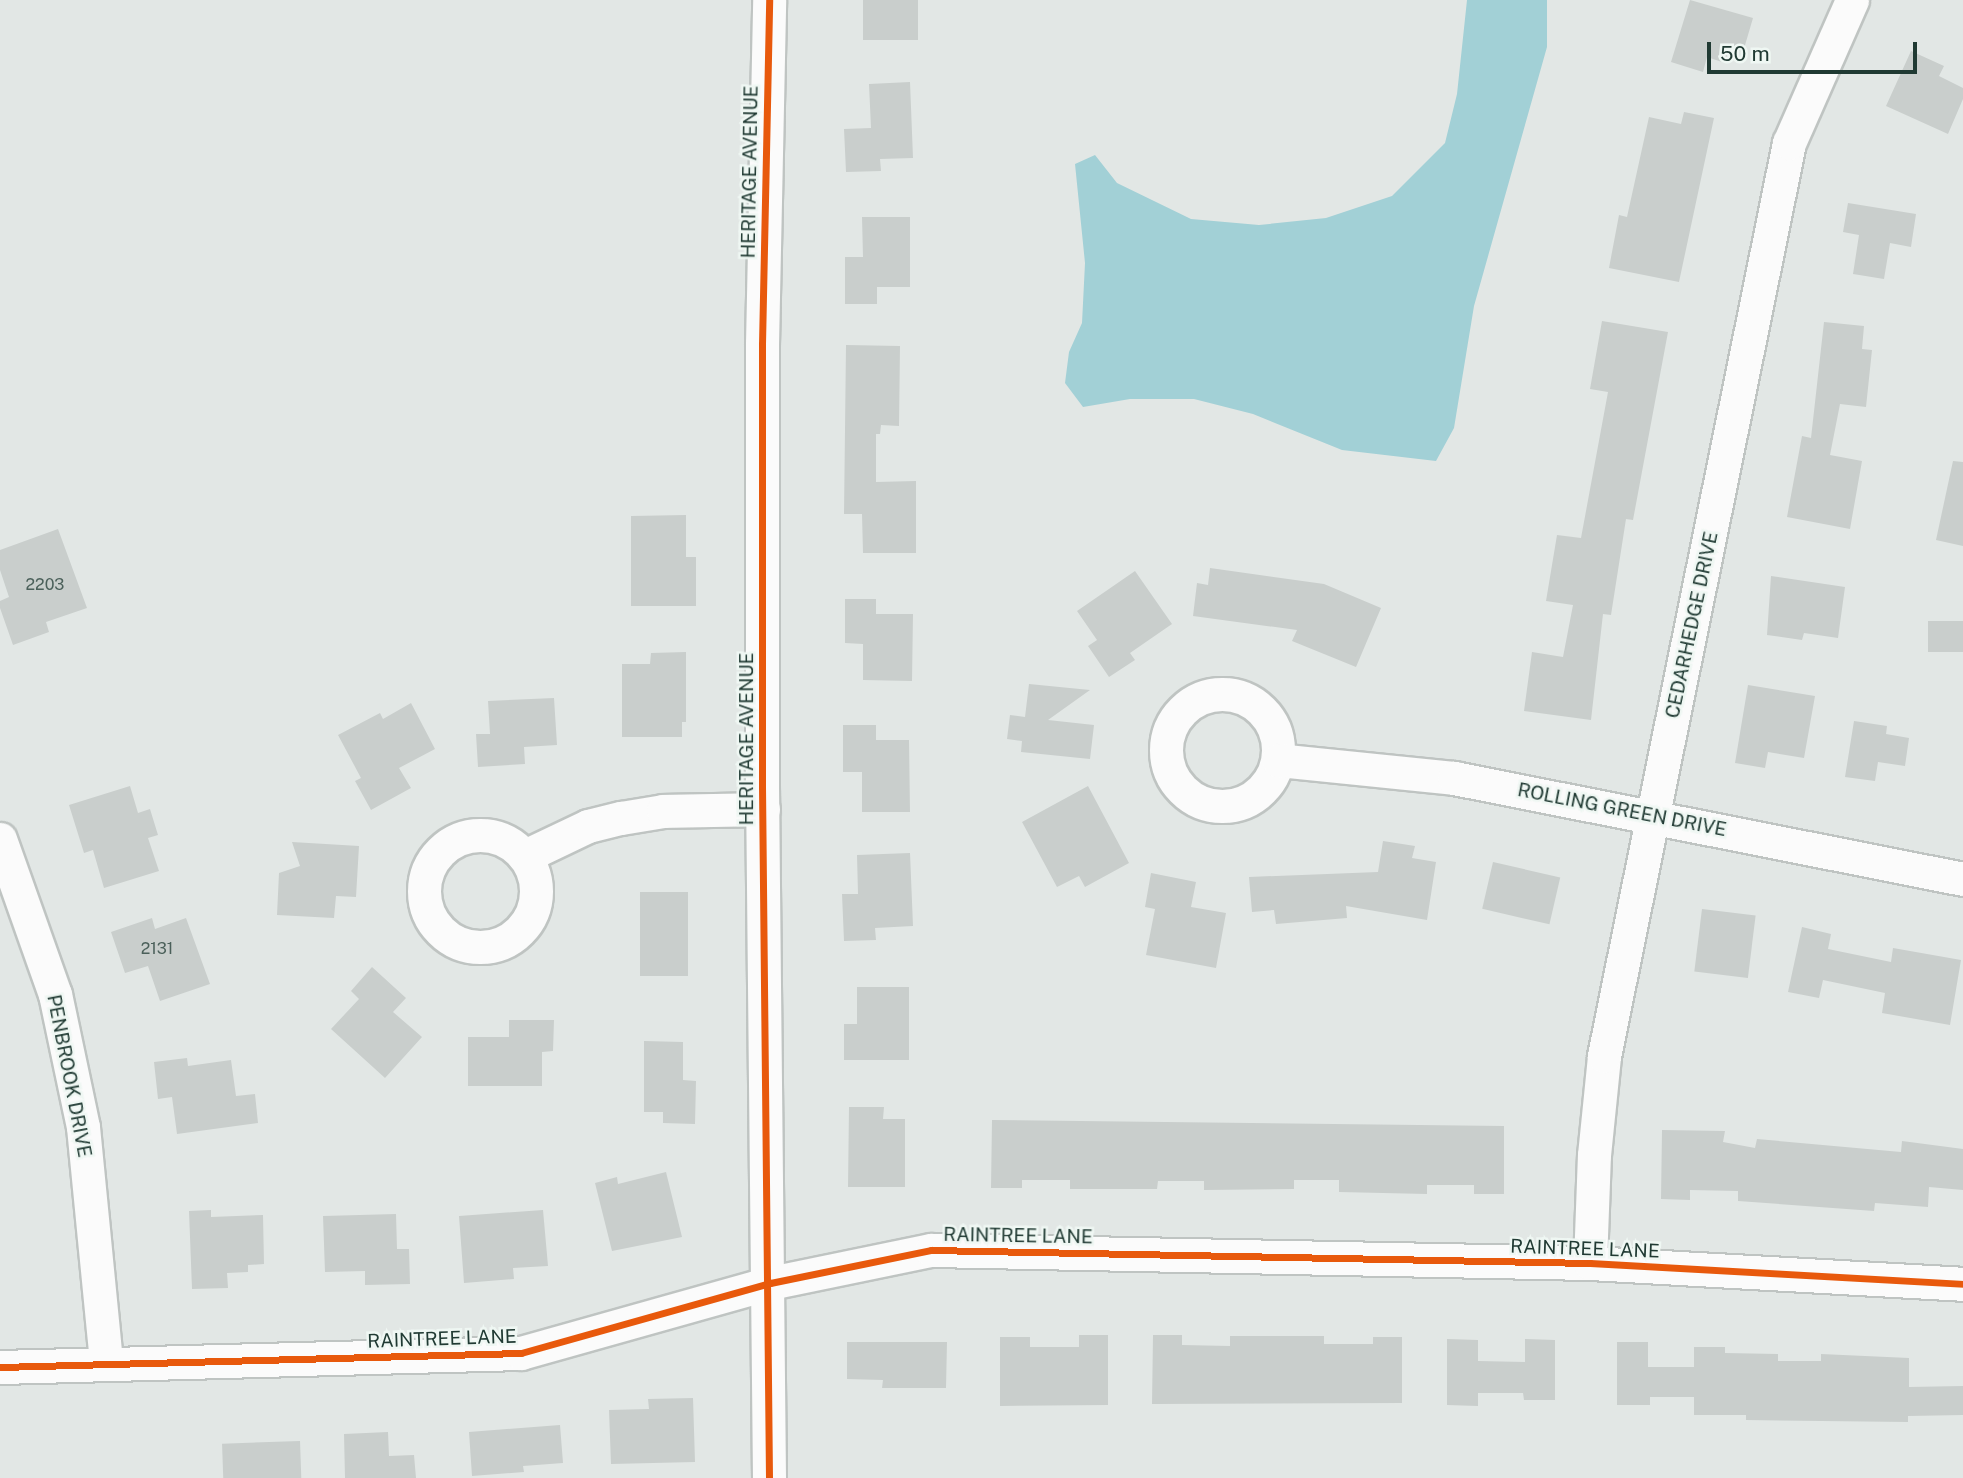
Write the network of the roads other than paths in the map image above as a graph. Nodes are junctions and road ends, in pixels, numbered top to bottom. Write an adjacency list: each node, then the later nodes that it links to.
1 (769, 0): 4 (street, HERITAGE AVENUE)
2 (1852, 0): 5 (street, CEDARHEDGE DRIVE)
3 (1278, 760): 5 (street, ROLLING GREEN DRIVE)
4 (763, 809): 7 (street); 10 (street, HERITAGE AVENUE)
5 (1652, 816): 8 (street, ROLLING GREEN DRIVE); 9 (street, CEDARHEDGE DRIVE)
6 (0, 839): 12 (street, PENBROOK DRIVE)
7 (525, 856)
8 (1963, 879)
9 (1590, 1263): 10 (street, RAINTREE LANE); 11 (street, RAINTREE LANE)
10 (770, 1283): 12 (street, RAINTREE LANE); 14 (street, HERITAGE AVENUE)
11 (1963, 1284)
12 (106, 1363): 13 (street, RAINTREE LANE)
13 (0, 1367)
14 (769, 1478)

